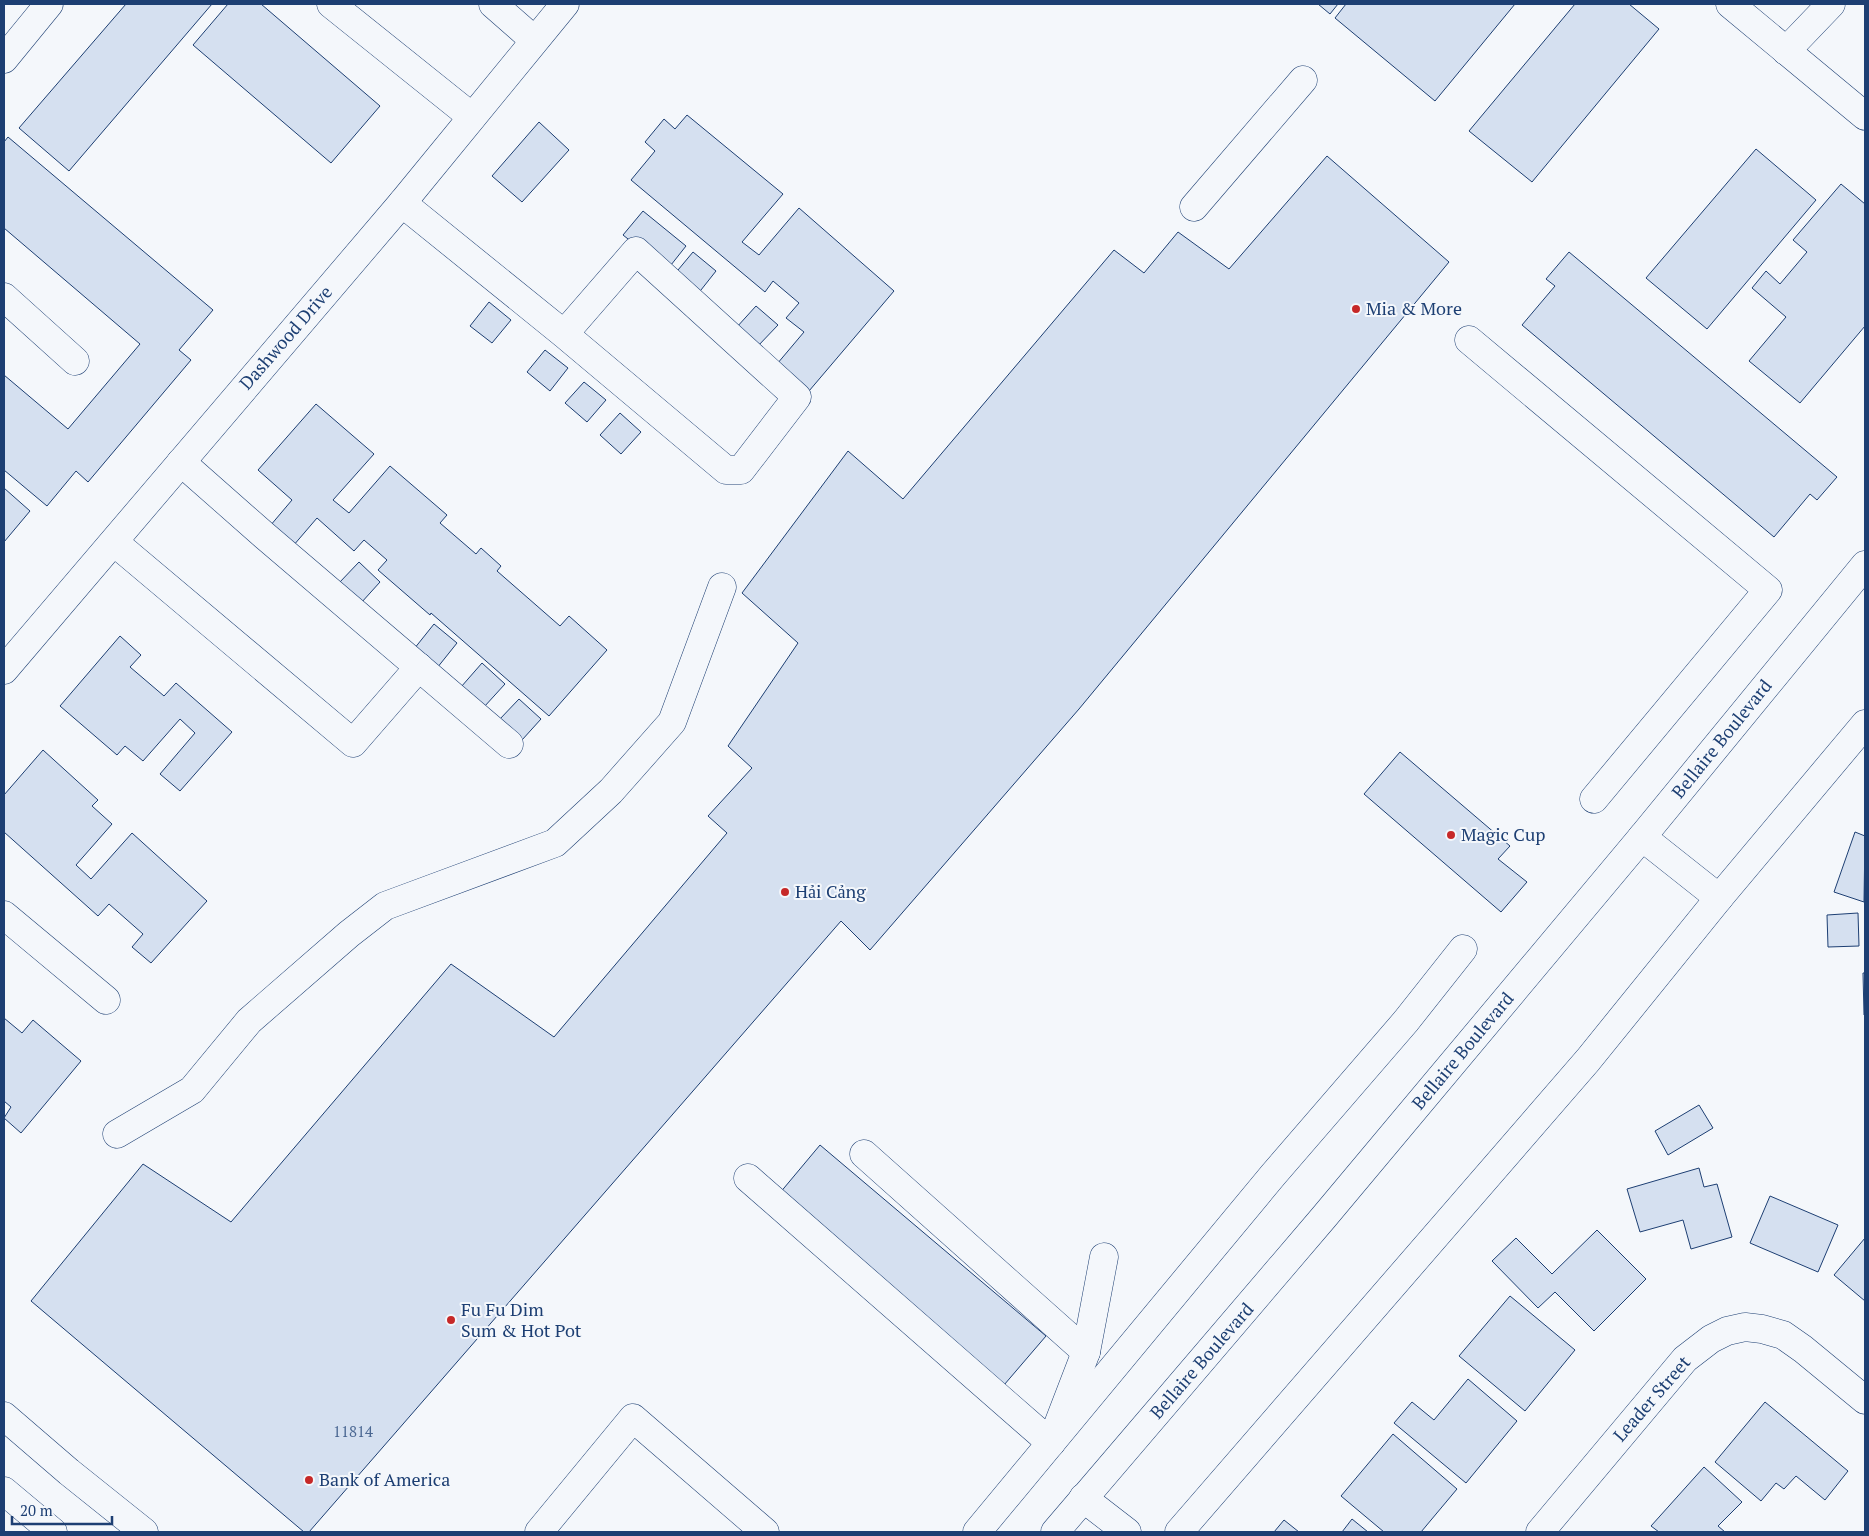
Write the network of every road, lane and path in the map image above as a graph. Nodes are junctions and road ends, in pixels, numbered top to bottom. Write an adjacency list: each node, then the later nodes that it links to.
1 (49, 4): 9 (main road)
2 (331, 4): 12 (main road)
3 (493, 4): 7 (main road)
4 (565, 4): 7 (main road, Dashwood Drive)
5 (1730, 4): 8 (main road)
6 (1831, 4): 8 (main road)
7 (534, 40): 12 (main road, Dashwood Drive)
8 (1786, 51): 11 (main road)
9 (4, 59)
10 (1303, 80): 14 (main road)
11 (1865, 116)
12 (472, 117): 13 (main road, Dashwood Drive)
13 (402, 203): 16 (main road); 19 (main road, Dashwood Drive)
14 (1194, 207)
15 (4, 296): 18 (main road)
16 (564, 334): 16 (main road)
17 (1469, 340): 27 (main road)
18 (75, 361)
19 (181, 462): 20 (main road, Dashwood Drive); 23 (main road)
20 (114, 542): 23 (main road); 24 (main road, Dashwood Drive)
21 (1865, 565): 28 (main road, Bellaire Boulevard)
22 (722, 587): 33 (main road)
23 (419, 667): 26 (main road)
24 (4, 670)
25 (1865, 724): 29 (main road)
26 (510, 744)
27 (1594, 799)
28 (1642, 838): 29 (main road); 42 (main road, Bellaire Boulevard)
29 (1719, 898): 50 (main road)
30 (4, 915): 32 (main road)
31 (1463, 949): 40 (main road)
32 (106, 1000)
33 (117, 1134)
34 (864, 1154): 37 (main road)
35 (748, 1178): 40 (main road)
36 (1104, 1257): 37 (main road)
37 (1086, 1352): 40 (main road)
38 (1865, 1400): 51 (main road, Leader Street)
39 (4, 1416): 44 (main road)
40 (1051, 1442): 47 (main road)
41 (4, 1490): 43 (main road)
42 (1083, 1498): 48 (main road, Bellaire Boulevard); 49 (main road)
43 (53, 1532)
44 (144, 1532)
45 (539, 1532): 46 (main road)
46 (765, 1532)
47 (977, 1532)
48 (1055, 1532)
49 (1127, 1532)
50 (1179, 1532)
51 (1540, 1532)

